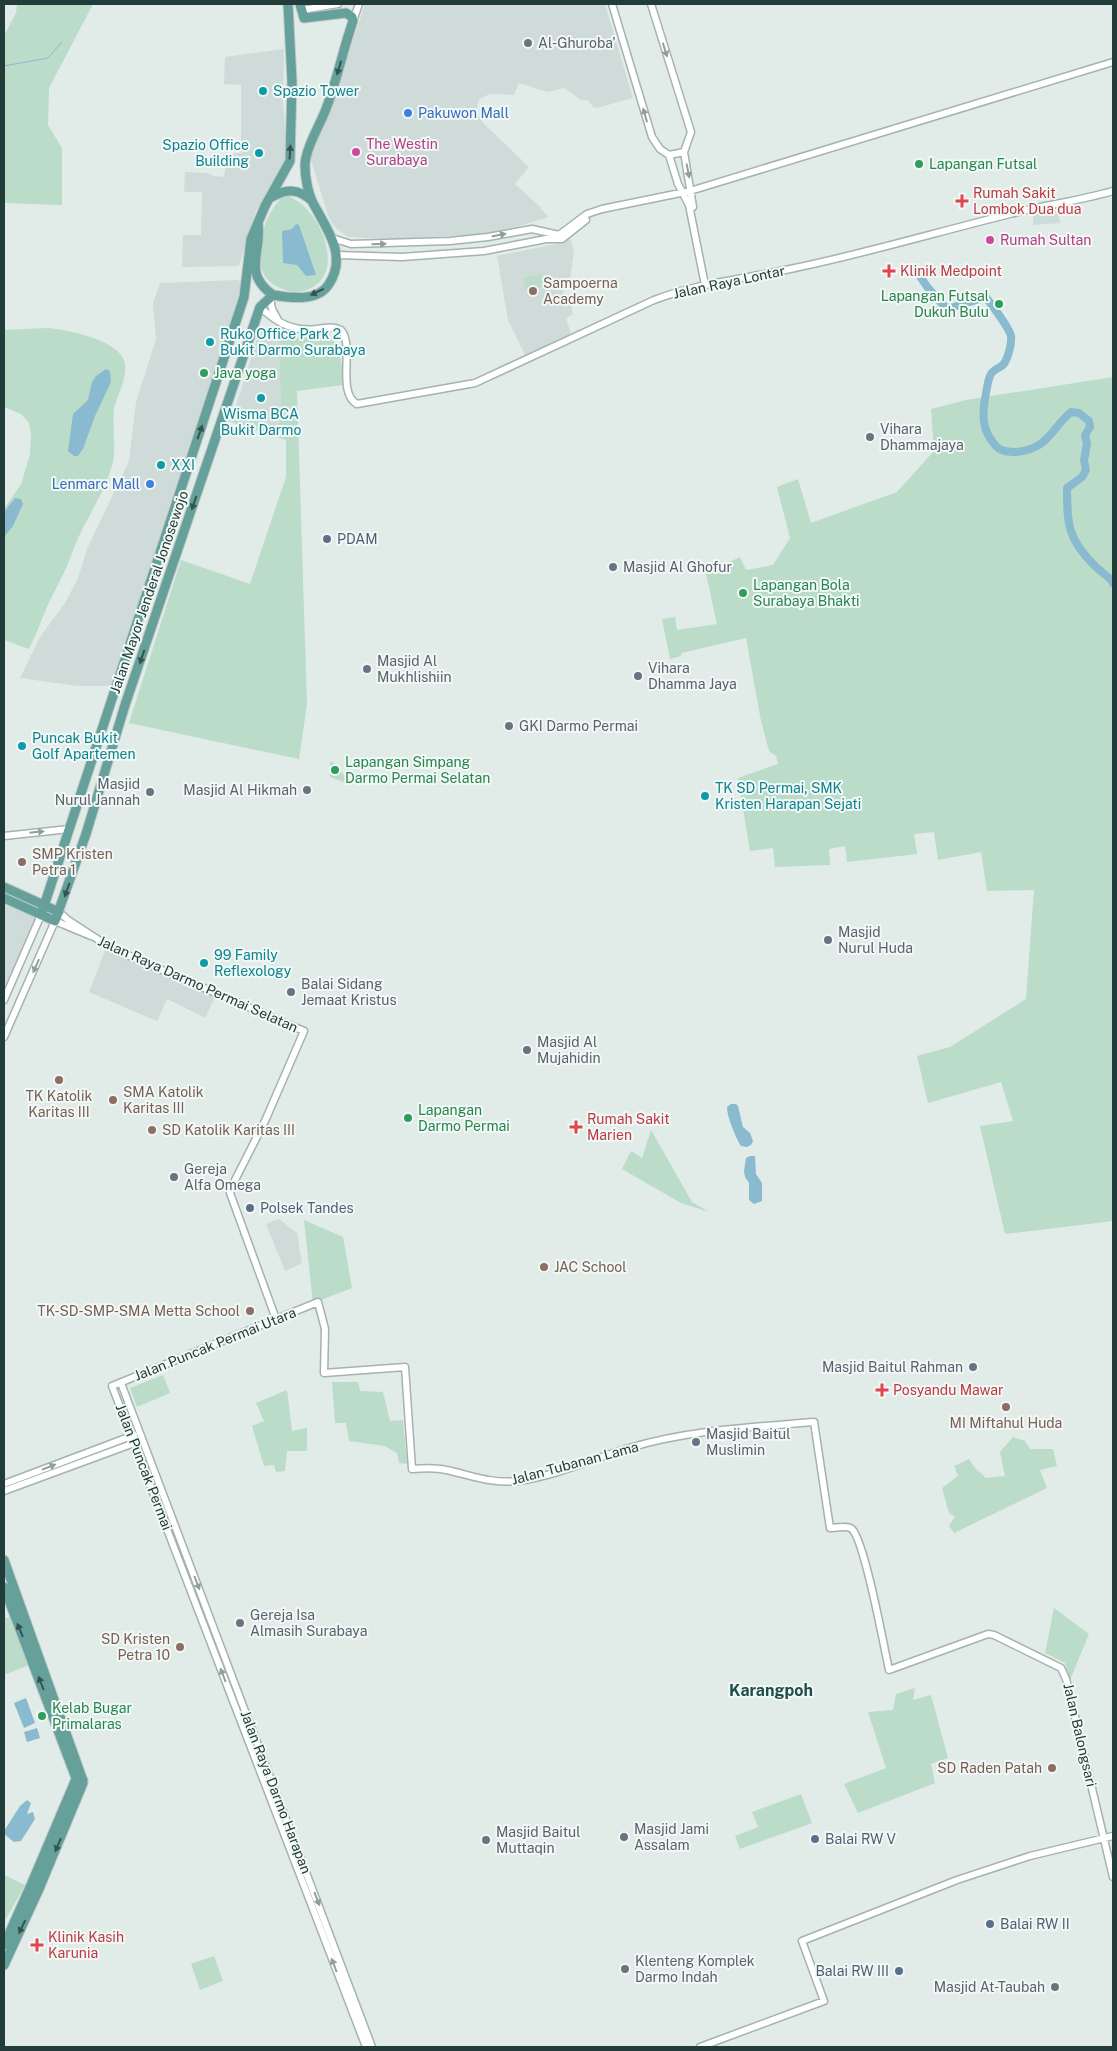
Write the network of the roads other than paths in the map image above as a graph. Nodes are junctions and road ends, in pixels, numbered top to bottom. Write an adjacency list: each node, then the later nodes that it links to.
1 (288, 4): 6 (main road); 15 (main road, Jalan Mayor Jenderal Jonosewojo, one-way to 1)
2 (338, 4): 6 (street)
3 (360, 4): 7 (street)
4 (612, 4): 10 (street, one-way to 4)
5 (651, 4): 9 (street, one-way to 9)
6 (300, 6): 7 (main road)
7 (353, 21): 16 (main road, one-way to 16)
8 (1113, 62): 13 (street)
9 (684, 152): 10 (street); 13 (street, one-way to 13)
10 (669, 156): 11 (street)
11 (678, 184): 13 (street); 14 (street)
12 (1113, 191): 25 (street, Jalan Raya Lontar)
13 (686, 192): 14 (street); 25 (street)
14 (661, 196): 17 (street)
15 (272, 197): 16 (main road); 18 (main road, Jalan Mayor Jenderal Jonosewojo)
16 (312, 202): 19 (main road)
17 (592, 213): 20 (street, one-way to 17); 22 (street)
18 (258, 222): 26 (main road); 29 (main road, Jalan Mayor Jenderal Jonosewojo)
19 (332, 238): 21 (street); 23 (main road)
20 (450, 242): 21 (street, one-way to 20); 22 (street)
21 (357, 244): 24 (street)
22 (453, 254): 24 (street)
23 (337, 255): 24 (street); 26 (main road, one-way to 26)
24 (357, 255)
25 (707, 284): 28 (street, Jalan Raya Lontar)
26 (272, 296): 27 (main road, Jalan Mayor Jenderal Jonosewojo); 28 (street)
27 (260, 307): 28 (street); 30 (main road, Jalan Mayor Jenderal Jonosewojo)
28 (280, 323)
29 (233, 331): 30 (main road); 31 (main road, Jalan Mayor Jenderal Jonosewojo, one-way to 29)
30 (250, 336): 32 (main road, Jalan Mayor Jenderal Jonosewojo)
31 (187, 472): 32 (main road); 33 (main road, Jalan Mayor Jenderal Jonosewojo)
32 (202, 478): 34 (main road, Jalan Mayor Jenderal Jonosewojo, one-way to 34)
33 (167, 530): 34 (main road); 35 (main road, Jalan Mayor Jenderal Jonosewojo)
34 (182, 537): 36 (main road, Jalan Mayor Jenderal Jonosewojo, one-way to 36)
35 (119, 678): 36 (main road); 37 (main road, Jalan Mayor Jenderal Jonosewojo)
36 (133, 683): 38 (main road, Jalan Mayor Jenderal Jonosewojo)
37 (108, 711): 38 (main road); 39 (main road, Jalan Mayor Jenderal Jonosewojo)
38 (122, 718): 44 (main road, Jalan Mayor Jenderal Jonosewojo, one-way to 44)
39 (69, 829): 40 (street, one-way to 39); 43 (main road, Jalan Mayor Jenderal Jonosewojo)
40 (4, 836)
41 (4, 887): 43 (main road)
42 (4, 898): 45 (main road)
43 (44, 906): 44 (main road); 45 (main road, Jalan Mayor Jenderal Jonosewojo)
44 (59, 912): 46 (main road, Jalan Mayor Jenderal Jonosewojo); 47 (street, Jalan Raya Darmo Permai Selatan)
45 (41, 915): 46 (main road); 48 (street)
46 (55, 921): 47 (street, Jalan Raya Darmo Permai Selatan); 49 (street, one-way to 49)
47 (91, 936): 51 (street, Jalan Raya Darmo Permai Selatan)
48 (4, 1000)
49 (4, 1038)
50 (318, 1302): 51 (street, Jalan Puncak Permai Utara); 64 (street, Jalan Tubanan Lama)
51 (276, 1319): 52 (street, Jalan Puncak Permai Utara)
52 (121, 1383): 53 (street, Jalan Puncak Permai Utara); 54 (street, Jalan Puncak Permai)
53 (112, 1386): 55 (street, Jalan Puncak Permai)
54 (140, 1433): 55 (street); 56 (street, Jalan Puncak Permai)
55 (132, 1436): 57 (street, Jalan Puncak Permai); 58 (street, one-way to 55)
56 (142, 1440): 57 (street); 60 (street, Jalan Puncak Permai)
57 (134, 1443): 59 (street); 61 (street, Jalan Puncak Permai)
58 (4, 1484)
59 (4, 1491)
60 (180, 1537): 73 (street, Jalan Raya Darmo Harapan, one-way to 73)
61 (175, 1548): 72 (street, Jalan Raya Darmo Harapan, one-way to 61)
62 (4, 1560): 65 (main road)
63 (4, 1587): 65 (main road, one-way to 63)
64 (889, 1670): 67 (street, Jalan Balongsari)
65 (79, 1780): 69 (main road)
66 (1113, 1836): 67 (street)
67 (1104, 1839): 68 (street); 74 (street)
68 (1113, 1877)
69 (35, 1887): 70 (main road); 71 (main road, one-way to 71)
70 (4, 1945)
71 (4, 1965)
72 (366, 2047)
73 (372, 2047)
74 (700, 2047)

